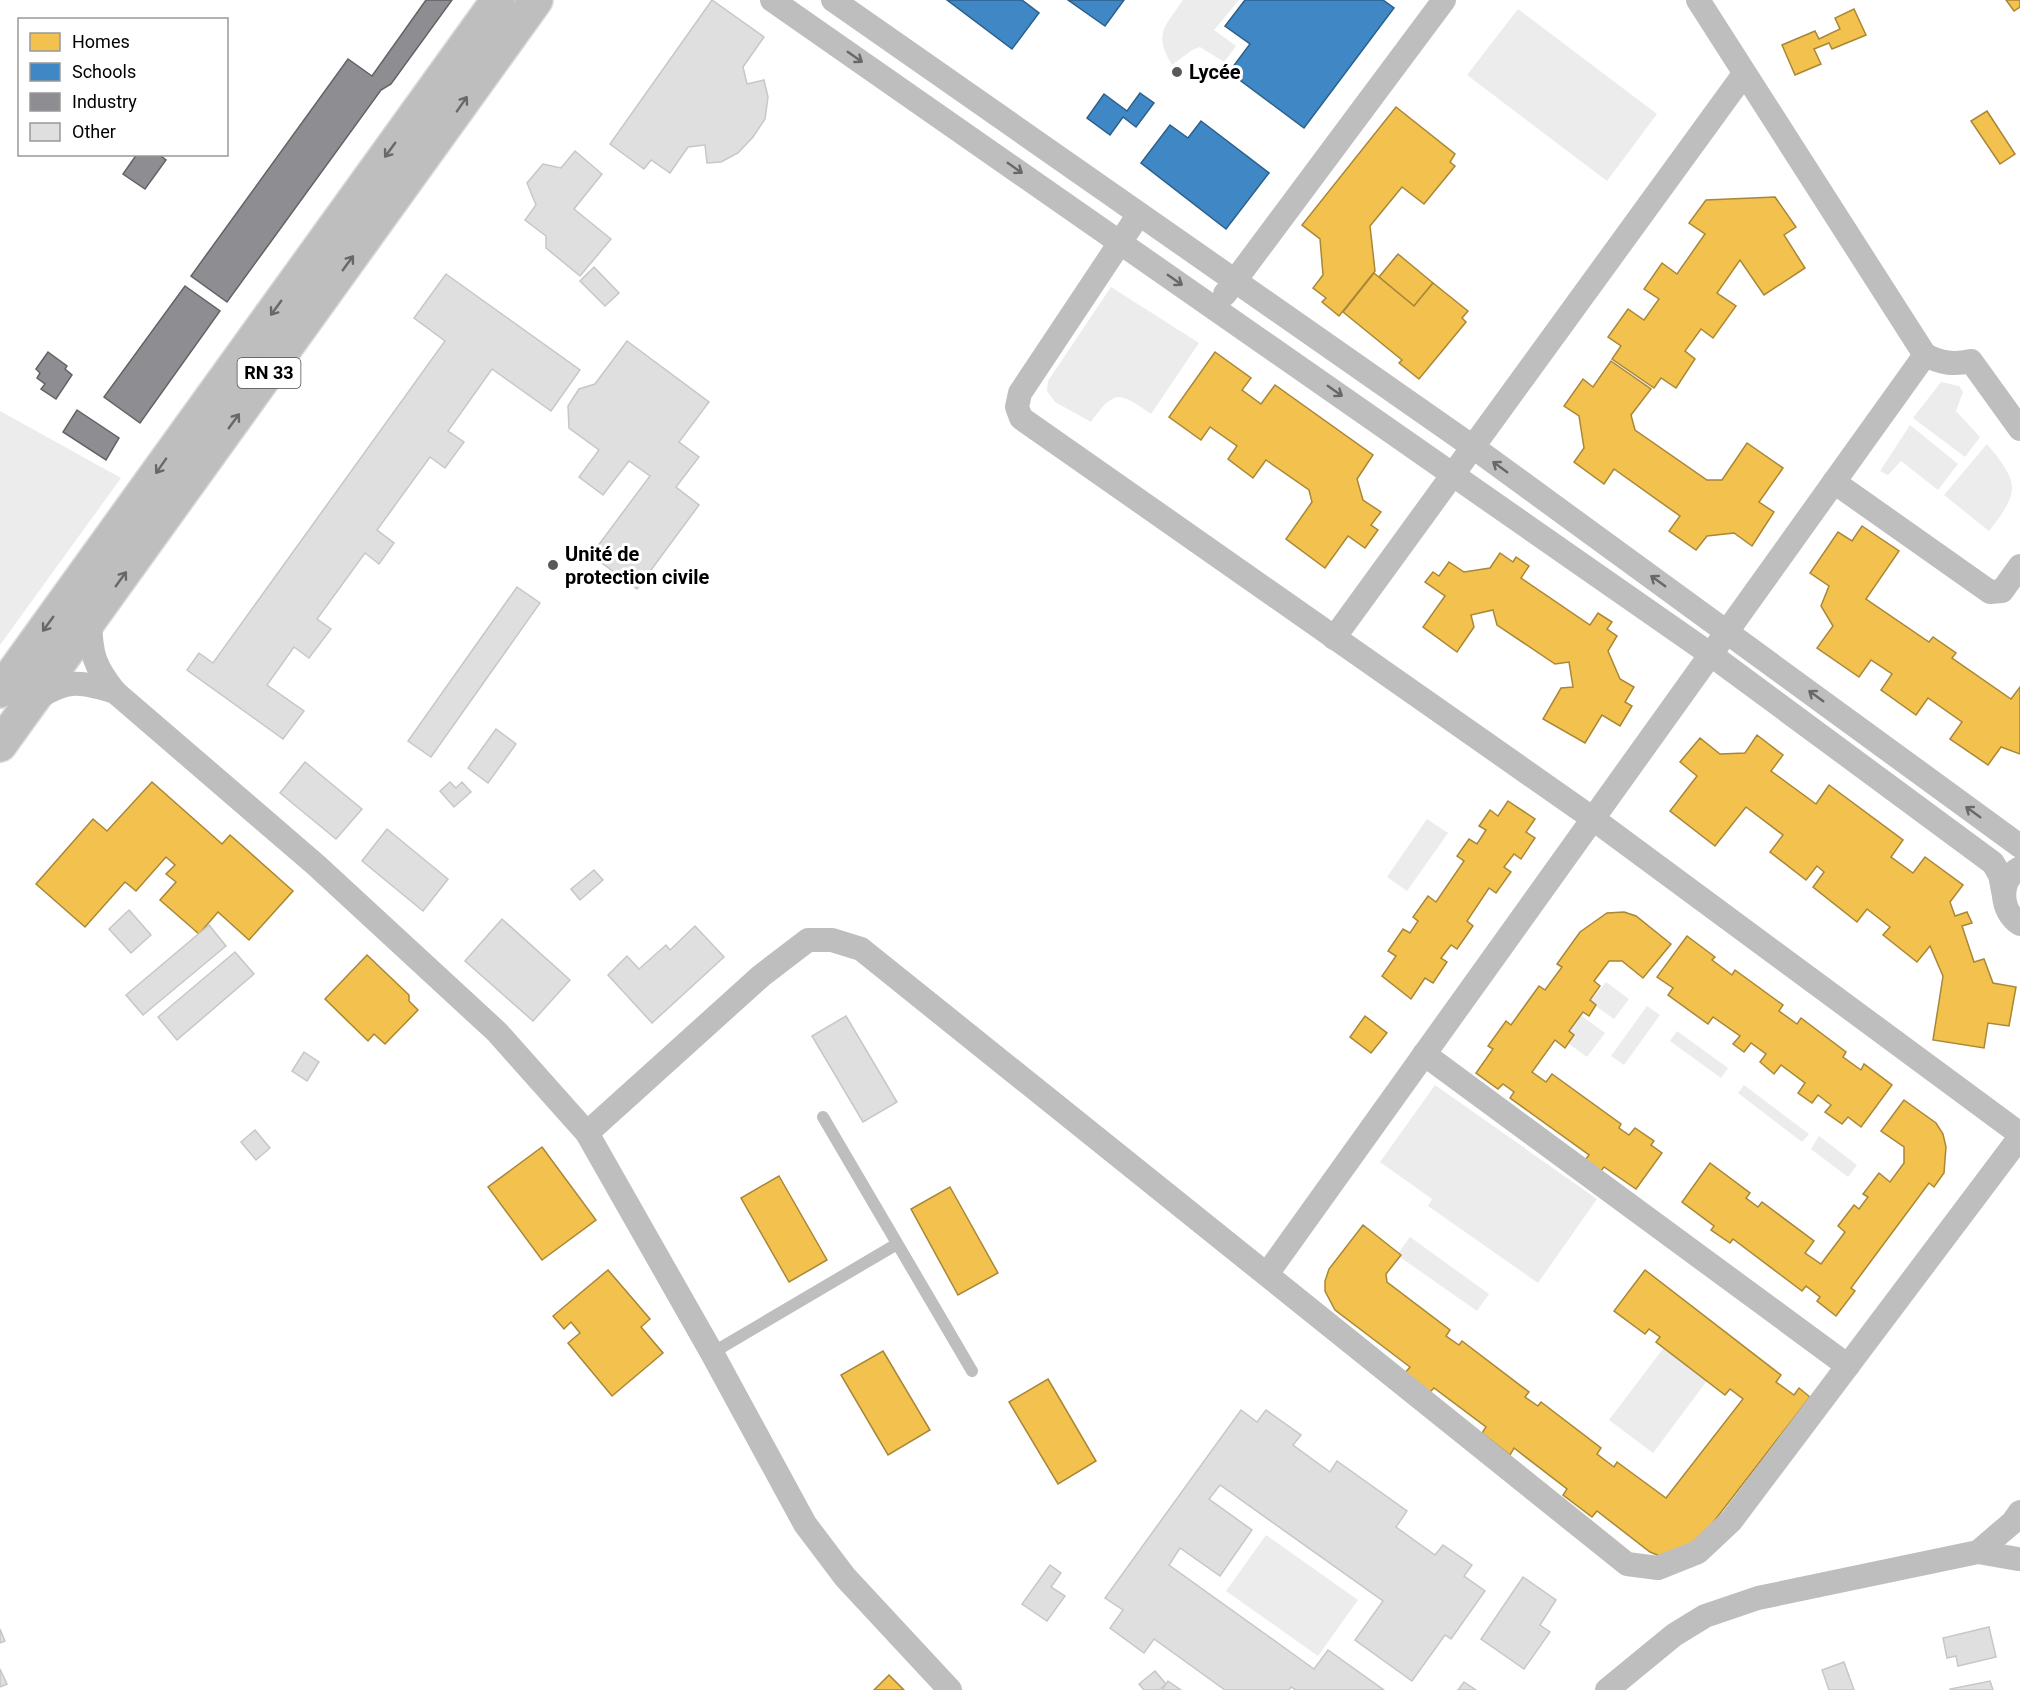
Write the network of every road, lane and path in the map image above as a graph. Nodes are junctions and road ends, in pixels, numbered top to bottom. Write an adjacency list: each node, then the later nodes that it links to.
1 (498, 0): 23 (highway, RN 33, one-way to 23)
2 (536, 0): 19 (highway, RN 33, one-way to 2)
3 (772, 0): 7 (street)
4 (1444, 0): 11 (street)
5 (1698, 0): 8 (street)
6 (836, 1): 7 (street); 9 (street)
7 (818, 30): 10 (street, one-way to 10)
8 (1744, 74): 13 (street); 15 (street)
9 (1139, 214): 10 (street); 11 (street)
10 (1120, 241): 12 (street, one-way to 12); 21 (street)
11 (1234, 282): 12 (street); 15 (street)
12 (1216, 308): 16 (street, one-way to 16)
13 (1925, 355): 14 (street); 17 (street)
14 (2020, 429)
15 (1473, 447): 16 (street); 20 (street, one-way to 15)
16 (1453, 474): 21 (street); 22 (street)
17 (1834, 482): 18 (street); 20 (street)
18 (2020, 566)
19 (90, 621): 24 (street); 25 (highway, RN 33)
20 (1727, 630): 22 (street); 28 (street, one-way to 20)
21 (1334, 638): 27 (street)
22 (1710, 654): 27 (street); 30 (street)
23 (0, 692)
24 (115, 692): 25 (street); 34 (street)
25 (32, 702): 26 (highway, RN 33)
26 (0, 745)
27 (1592, 818): 32 (street); 35 (street)
28 (2020, 846)
29 (2020, 868): 30 (street)
30 (2004, 896): 31 (street)
31 (2019, 924)
32 (1424, 1054): 37 (street); 39 (street)
33 (823, 1117): 36 (lane)
34 (587, 1133): 37 (street); 38 (street)
35 (2020, 1136): 39 (street)
36 (897, 1244): 38 (lane); 40 (lane)
37 (1267, 1274): 39 (street)
38 (712, 1353): 44 (street)
39 (1848, 1366)
40 (972, 1371)
41 (2018, 1516): 42 (street); 43 (street)
42 (1978, 1552): 43 (street); 45 (street)
43 (2019, 1560)
44 (950, 1690)
45 (1607, 1690)

